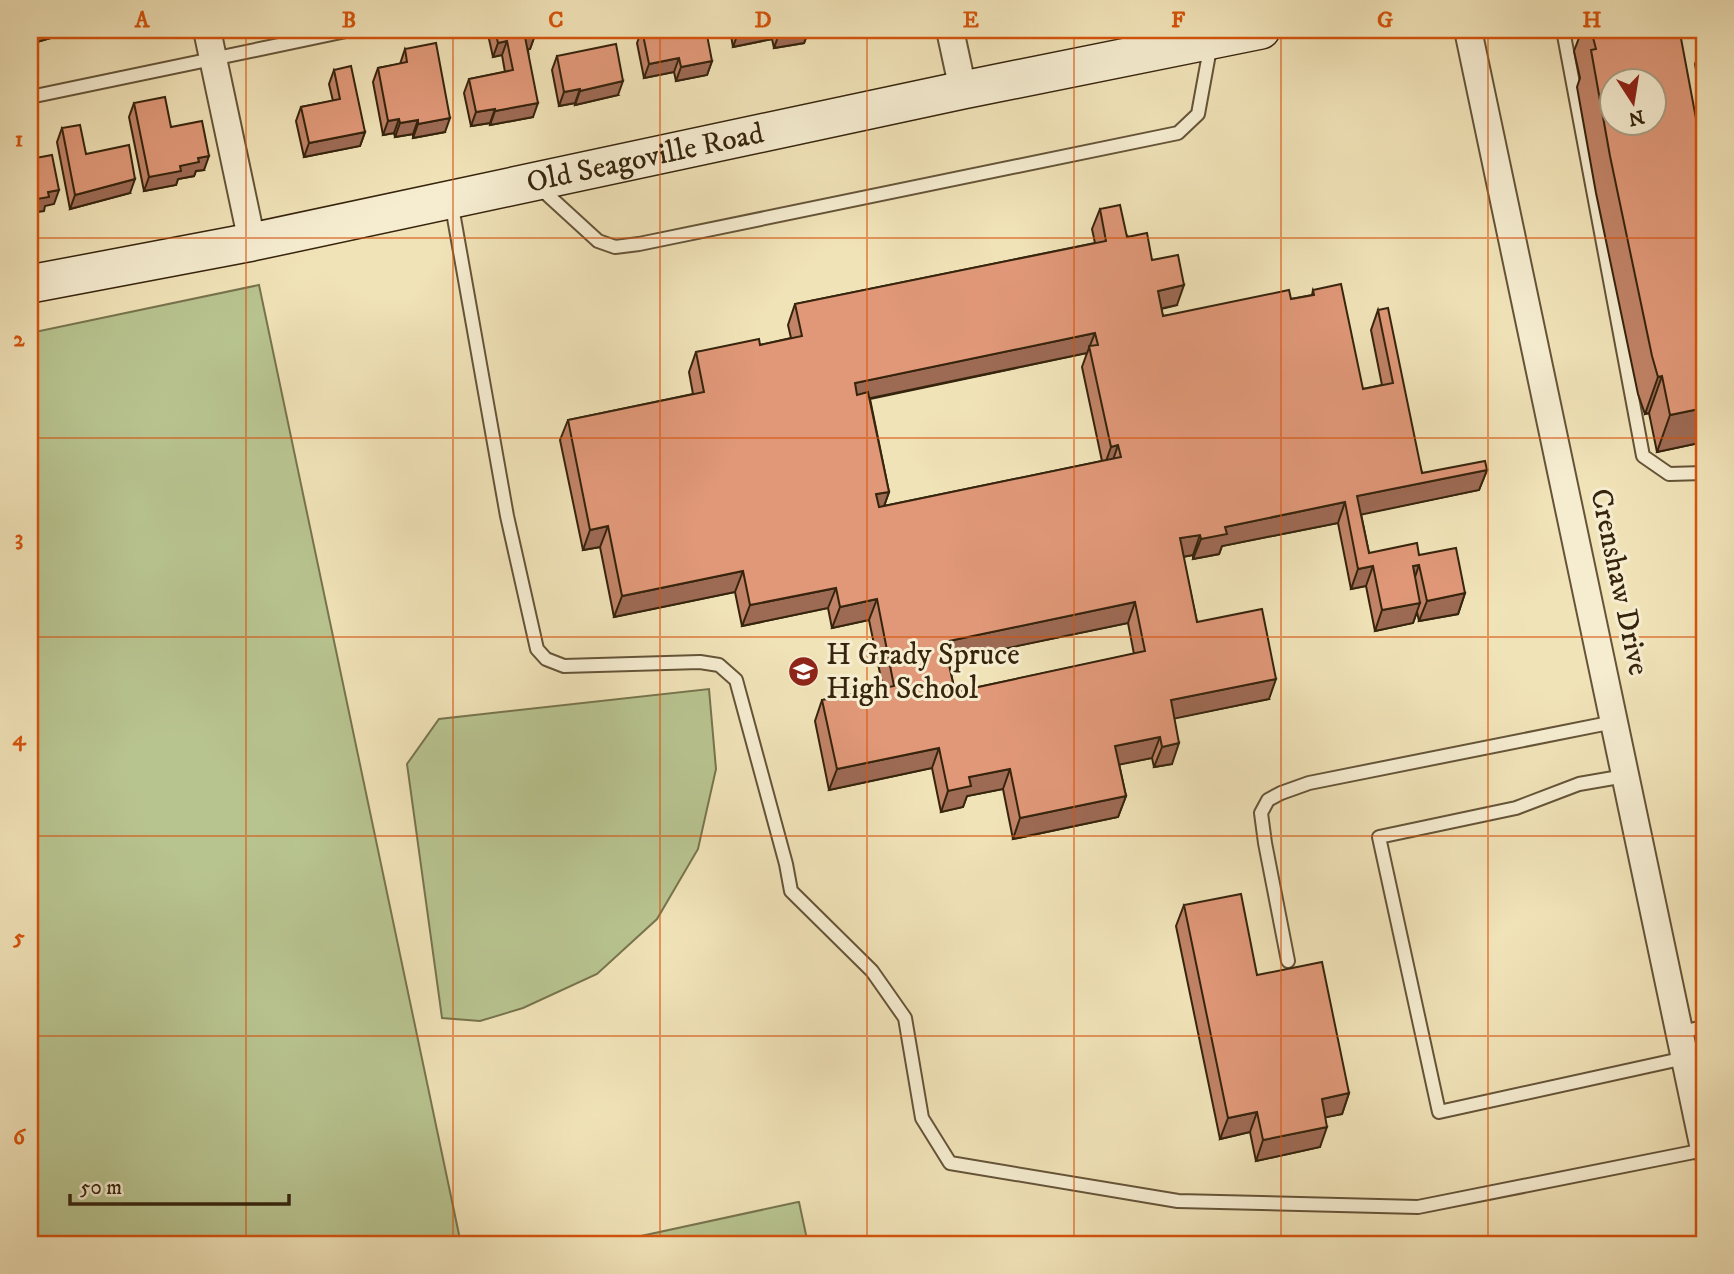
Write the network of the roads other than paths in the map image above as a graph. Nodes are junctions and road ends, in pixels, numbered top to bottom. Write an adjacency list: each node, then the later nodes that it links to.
1 (207, 30): 8 (street)
2 (351, 30): 8 (lane)
3 (950, 30): 9 (street)
4 (1261, 30): 7 (street, Old Seagoville Road)
5 (1468, 30): 16 (street, Crenshaw Drive)
6 (1563, 30): 15 (lane)
7 (1212, 40): 9 (street, Old Seagoville Road); 11 (lane)
8 (213, 60): 10 (lane); 13 (street)
9 (963, 90): 11 (street, Old Seagoville Road)
10 (30, 97)
11 (533, 182): 12 (street, Old Seagoville Road)
12 (451, 200): 13 (street, Old Seagoville Road); 21 (lane)
13 (252, 242): 14 (street, Old Seagoville Road)
14 (30, 284)
15 (1704, 473)
16 (1614, 722): 17 (street, Crenshaw Drive); 18 (lane)
17 (1626, 776): 19 (street, Crenshaw Drive); 20 (lane)
18 (1289, 961)
19 (1692, 1030): 20 (street, Crenshaw Drive)
20 (1685, 1058): 21 (street, Crenshaw Drive)
21 (1704, 1149)

